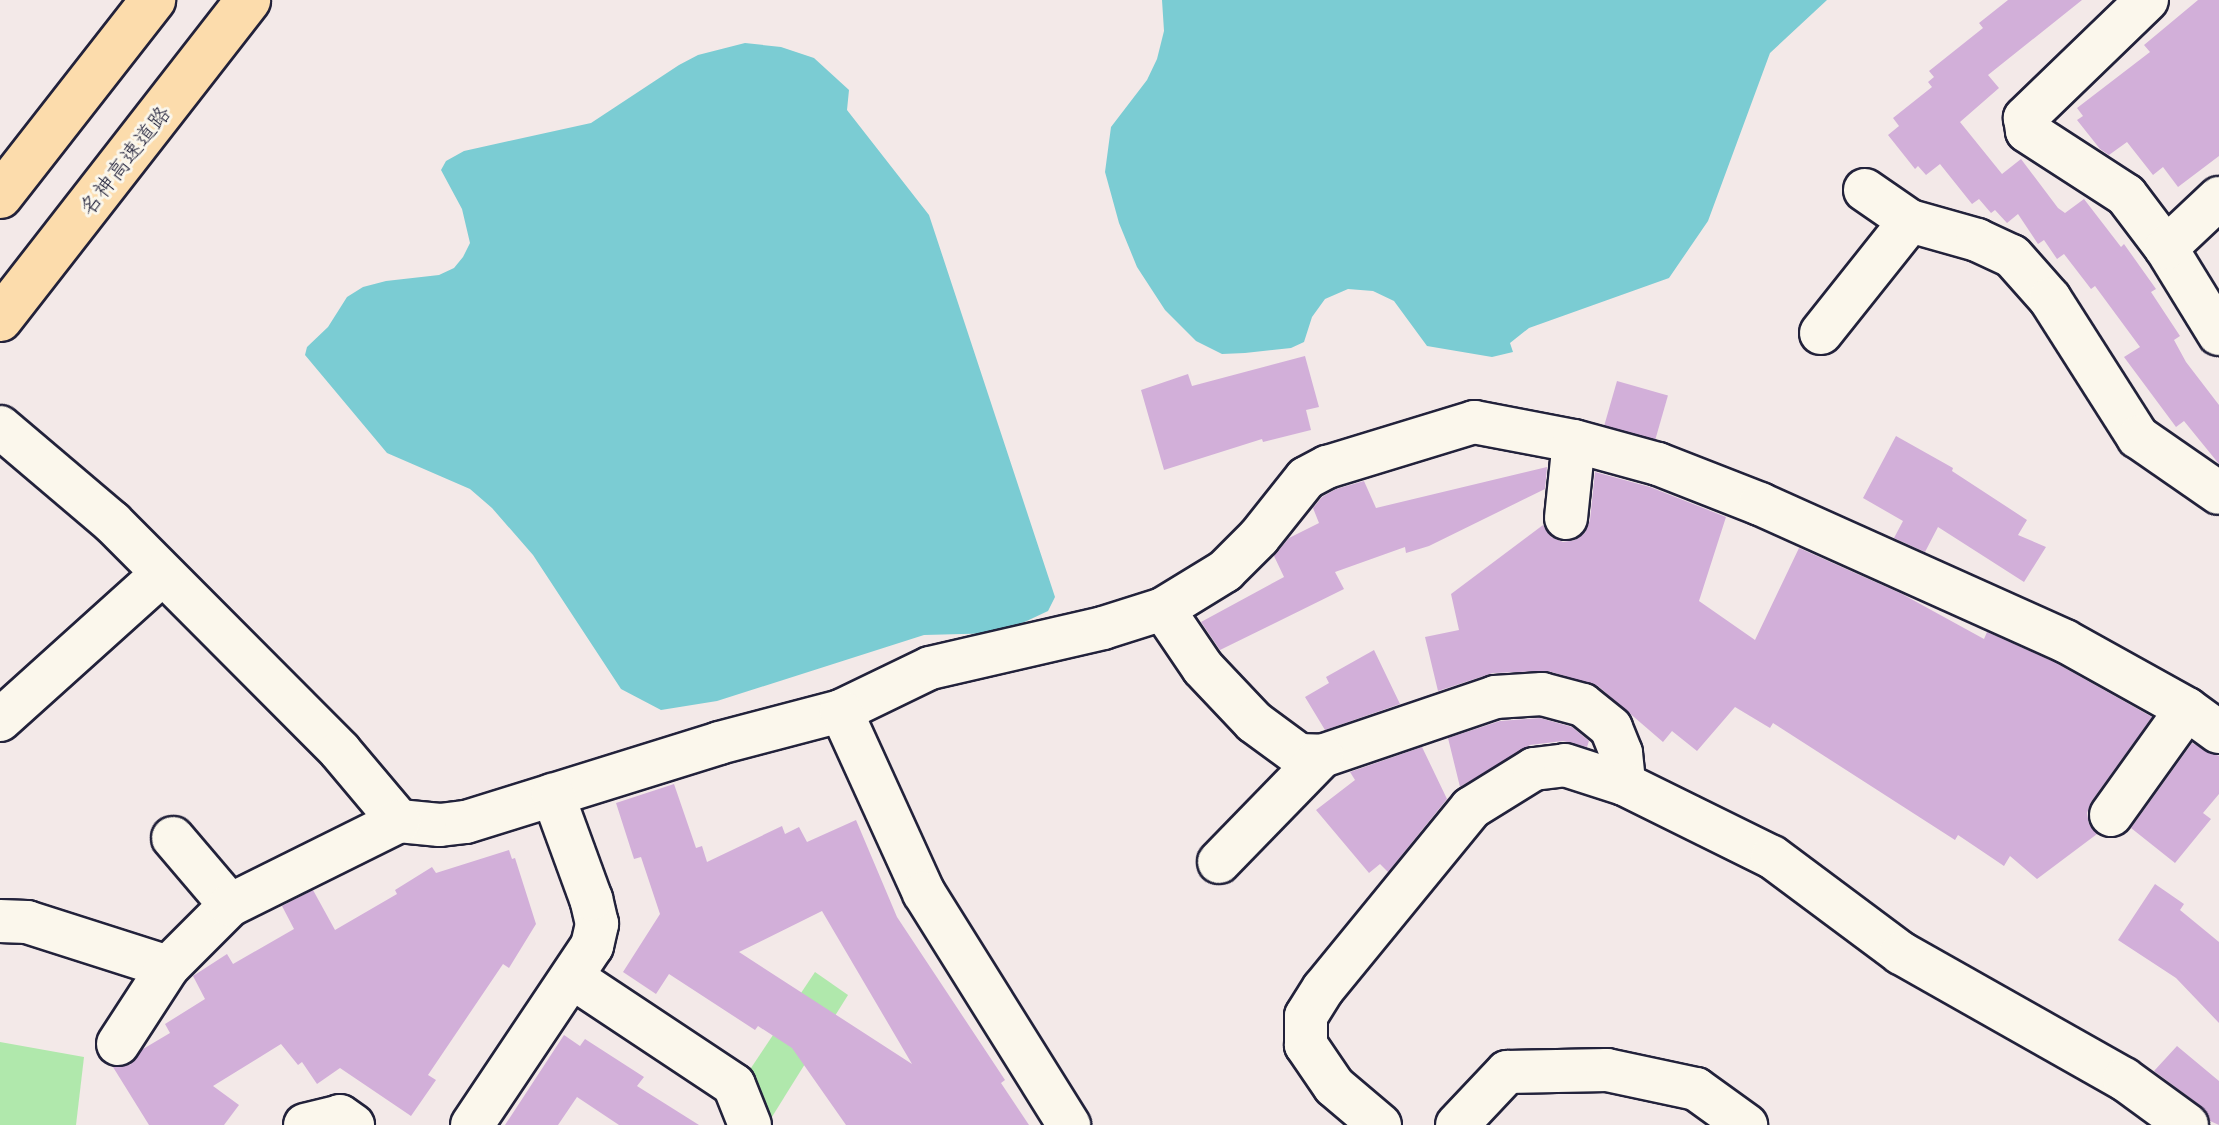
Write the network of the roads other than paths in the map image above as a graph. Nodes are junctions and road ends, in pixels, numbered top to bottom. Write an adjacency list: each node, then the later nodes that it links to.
1 (153, 0): 5 (highway)
2 (248, 0): 9 (highway, 名神高速道路)
3 (2147, 0): 8 (street)
4 (1865, 190): 7 (street)
5 (0, 196)
6 (2219, 198): 8 (street)
7 (1910, 221): 10 (street); 14 (street)
8 (2166, 248): 11 (street)
9 (0, 319)
10 (1821, 333)
11 (2219, 334)
12 (0, 427): 16 (street)
13 (1574, 441): 15 (street); 17 (street); 20 (street)
14 (2219, 493)
15 (1566, 518)
16 (162, 574): 19 (street); 25 (street)
17 (1163, 609): 18 (street); 21 (street)
18 (841, 711): 23 (street); 37 (street)
19 (0, 720)
20 (2203, 721): 24 (street)
21 (1322, 756): 22 (street); 27 (street)
22 (1624, 784): 38 (street); 41 (street)
23 (553, 795): 25 (street); 31 (street)
24 (2111, 815)
25 (399, 821): 28 (street)
26 (173, 838): 28 (street)
27 (1219, 862)
28 (230, 905): 30 (street)
29 (0, 921): 30 (street)
30 (168, 967): 32 (street)
31 (573, 978): 35 (street); 36 (street)
32 (118, 1044)
33 (305, 1125): 34 (street)
34 (353, 1125)
35 (472, 1125)
36 (750, 1125)
37 (1069, 1125)
38 (1380, 1125)
39 (1457, 1125): 40 (street)
40 (1746, 1125)
41 (2187, 1125)

